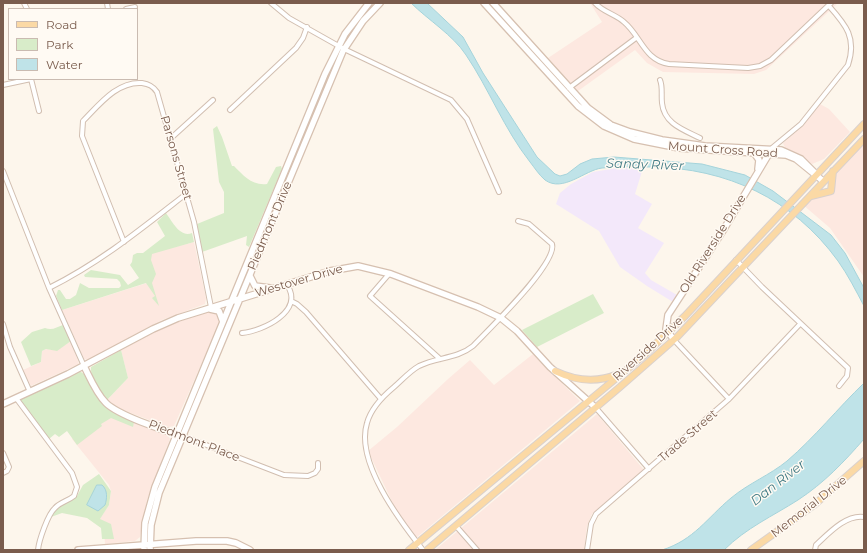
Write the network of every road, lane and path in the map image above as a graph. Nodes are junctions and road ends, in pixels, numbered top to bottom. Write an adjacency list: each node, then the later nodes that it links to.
1 (271, 3): 10 (street)
2 (369, 3): 12 (main road, Piedmont Drive)
3 (484, 3): 26 (main road, Mount Cross Road)
4 (493, 3): 17 (main road, Mount Cross Road)
5 (595, 3): 11 (street)
6 (379, 4): 12 (main road, Piedmont Drive)
7 (830, 4): 11 (street); 25 (street)
8 (135, 7): 9 (street)
9 (130, 8)
10 (307, 27): 12 (street); 19 (street)
11 (636, 38): 17 (street)
12 (342, 47): 32 (street); 40 (main road, Piedmont Drive); 45 (main road, Piedmont Drive)
13 (26, 80): 16 (street)
14 (31, 80): 20 (street)
15 (660, 80): 22 (street)
16 (3, 85)
17 (569, 88): 25 (main road, Mount Cross Road)
18 (213, 100): 23 (street)
19 (230, 110)
20 (39, 112)
21 (864, 124): 30 (main road, Riverside Drive)
22 (700, 138)
23 (170, 139): 33 (street, Parsons Street); 36 (street, Parsons Street)
24 (864, 139): 27 (main road, Riverside Drive)
25 (771, 151): 26 (main road, Mount Cross Road); 29 (main road, Old Riverside Drive); 30 (main road, Mount Cross Road)
26 (754, 153): 29 (main road)
27 (833, 170): 31 (main road, Riverside Drive); 34 (main road)
28 (3, 171): 42 (street)
29 (758, 171): 54 (main road, Old Riverside Drive)
30 (816, 175): 31 (main road, Mount Cross Road); 37 (main road, Riverside Drive)
31 (823, 182): 34 (main road, Riverside Drive)
32 (499, 192)
33 (186, 194): 36 (street); 47 (street, Parsons Street)
34 (808, 198): 38 (main road, Riverside Drive)
35 (518, 220): 49 (street)
36 (124, 242): 42 (street)
37 (736, 260): 38 (street); 54 (main road, Riverside Drive)
38 (743, 268): 52 (street); 55 (main road, Riverside Drive)
39 (389, 274): 41 (main road, Westover Drive); 49 (main road, Westover Drive); 56 (street)
40 (250, 275): 43 (main road); 44 (main road, Piedmont Drive)
41 (287, 284): 43 (main road, Westover Drive); 46 (street)
42 (50, 288): 57 (street)
43 (276, 288): 44 (main road, Westover Drive)
44 (240, 299): 45 (main road, Westover Drive); 69 (main road, Piedmont Drive)
45 (232, 301): 47 (main road, Westover Drive); 50 (main road, Piedmont Drive)
46 (291, 301): 53 (street); 63 (street)
47 (211, 307): 48 (main road, Westover Drive)
48 (204, 309): 50 (main road); 57 (main road, Westover Drive)
49 (501, 318): 56 (street); 58 (main road, Westover Drive)
50 (223, 323): 68 (main road, Piedmont Drive)
51 (3, 324): 61 (street)
52 (800, 324): 60 (street); 64 (street, Trade Street)
53 (242, 333)
54 (667, 333): 55 (main road); 59 (main road, Riverside Drive)
55 (674, 340): 64 (street); 67 (main road, Riverside Drive)
56 (440, 359): 63 (street)
57 (84, 366): 61 (main road, Westover Drive); 68 (main road, Piedmont Place)
58 (556, 371): 59 (main road); 65 (main road, Westover Drive)
59 (624, 372): 65 (main road, Riverside Drive)
60 (839, 386)
61 (30, 392): 62 (main road, Westover Drive)
62 (16, 398): 66 (main road, Westover Drive); 79 (street)
63 (381, 399): 77 (street)
64 (730, 399): 73 (street, Trade Street)
65 (588, 402): 67 (main road, Westover Drive); 77 (main road, Riverside Drive)
66 (3, 404)
67 (596, 408): 73 (street); 76 (main road, Riverside Drive)
68 (176, 434): 69 (main road, Piedmont Place); 78 (main road, Piedmont Drive)
69 (183, 436): 72 (street, Piedmont Place); 78 (main road, Piedmont Drive)
70 (3, 453): 74 (street)
71 (864, 461): 87 (main road, Memorial Drive)
72 (318, 462)
73 (649, 469): 86 (street, Trade Street)
74 (3, 473)
75 (864, 517): 88 (street)
76 (456, 526): 84 (main road, Riverside Drive); 85 (street)
77 (417, 543): 82 (main road, Riverside Drive); 83 (street)
78 (147, 547): 80 (main road); 81 (main road)
79 (38, 550)
80 (78, 550)
81 (250, 550)
82 (409, 550)
83 (423, 550)
84 (427, 550)
85 (477, 550)
86 (587, 550)
87 (751, 550)
88 (815, 550)

